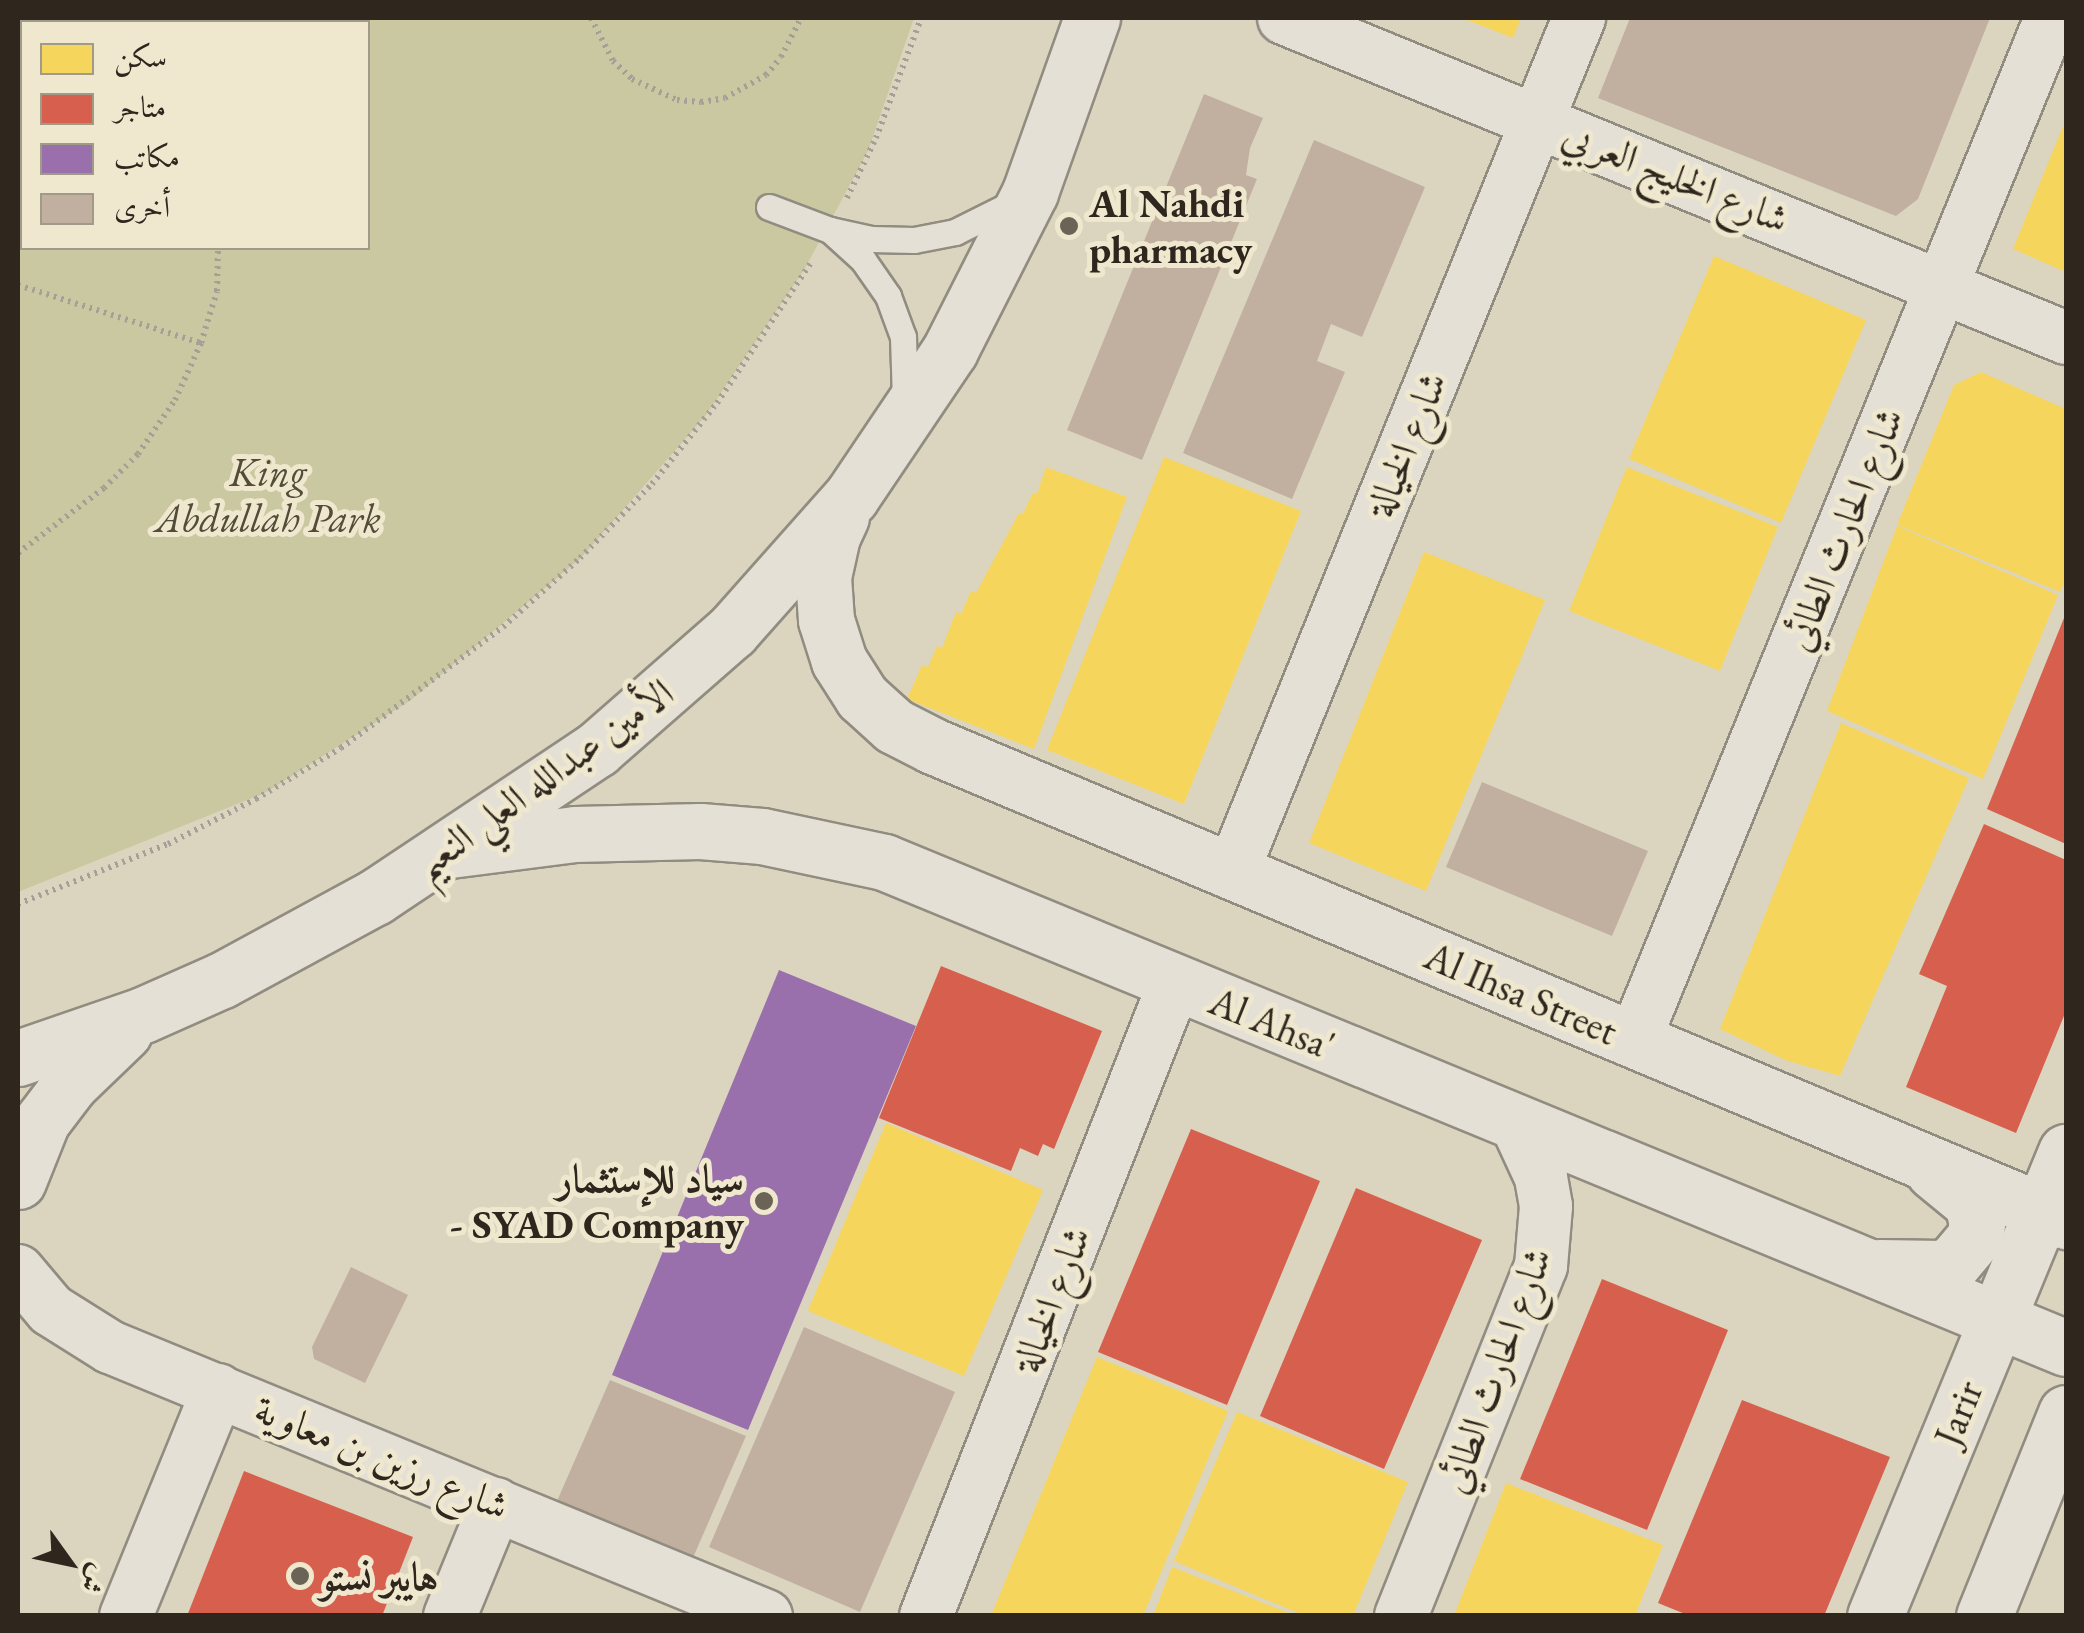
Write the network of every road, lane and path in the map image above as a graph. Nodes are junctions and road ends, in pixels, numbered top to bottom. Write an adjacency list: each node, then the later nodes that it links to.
1 (591, 18): 2 (path)
2 (801, 18)
3 (921, 18): 11 (path)
4 (1284, 18): 8 (street, شارع الخليج العربي)
5 (1579, 18): 8 (street, شارع الخيالة)
6 (2051, 18): 14 (street, شارع الحارث الطائي)
7 (1095, 20): 9 (main road, الأمين عبدالله العلي النعيم)
8 (1538, 119): 14 (street, شارع الخليج العربي); 21 (street, شارع الخيالة)
9 (1030, 192): 11 (lane); 17 (main road, الأمين عبدالله العلي النعيم)
10 (769, 207): 11 (lane)
11 (830, 230): 17 (lane); 22 (path)
12 (218, 250): 16 (path)
13 (18, 285): 16 (path)
14 (1942, 286): 15 (street, شارع الخليج العربي); 25 (street, شارع الحارث الطائي)
15 (2066, 338)
16 (202, 343): 19 (path)
17 (902, 425): 18 (main road, الأمين عبدالله العلي النعيم)
18 (851, 497): 20 (main road, الأمين عبدالله العلي النعيم); 21 (main road, Al Ihsa Street)
19 (18, 553)
20 (450, 850): 23 (main road, Al Ahsa'); 24 (main road, الأمين عبدالله العلي النعيم)
21 (1233, 871): 25 (main road, Al Ihsa Street)
22 (18, 904)
23 (1175, 982): 27 (main road, Al Ahsa'); 43 (street, شارع الخيالة)
24 (142, 1015): 26 (main road, الأمين عبدالله العلي النعيم); 30 (main road)
25 (1634, 1041): 29 (main road, Al Ihsa Street)
26 (18, 1058)
27 (1516, 1123): 32 (main road, Al Ahsa'); 44 (street, شارع الحارث الطائي)
28 (2066, 1152): 31 (main road, Jarir)
29 (1912, 1156): 31 (main road, Al Ihsa Street); 32 (main road)
30 (18, 1181)
31 (2054, 1216): 34 (main road, Jarir)
32 (1862, 1266): 34 (main road, Al Ahsa')
33 (18, 1272): 36 (street, شارع رزين بن معاوية)
34 (1996, 1320): 35 (main road, Al Ahsa'); 37 (main road, Jarir)
35 (2066, 1348)
36 (218, 1390): 39 (street, شارع رزين بن معاوية); 40 (street)
37 (1955, 1420): 38 (main road); 45 (main road, Jarir)
38 (2058, 1435): 46 (main road)
39 (496, 1504): 41 (street); 42 (street, شارع رزين بن معاوية)
40 (126, 1616)
41 (450, 1616)
42 (766, 1616)
43 (926, 1616)
44 (1401, 1616)
45 (1875, 1616)
46 (1984, 1616)

